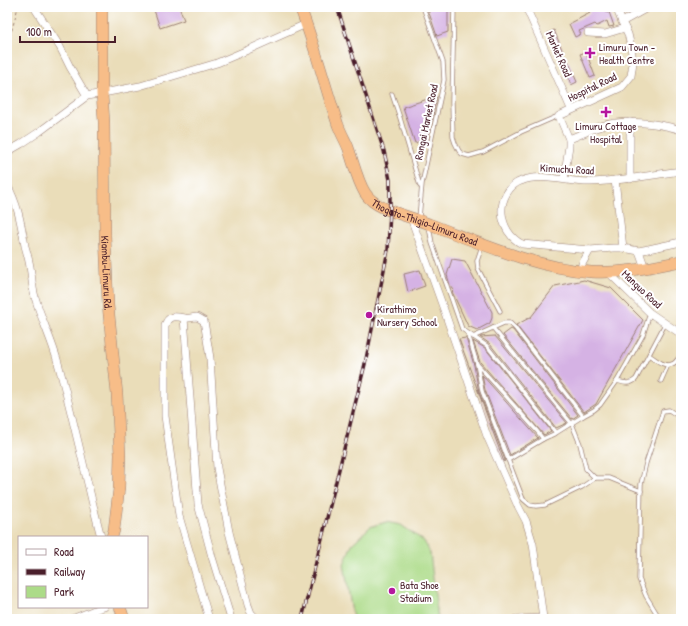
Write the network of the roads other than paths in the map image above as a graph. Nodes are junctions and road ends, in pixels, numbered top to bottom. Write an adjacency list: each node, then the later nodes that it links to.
1 (34, 7): 16 (street)
2 (102, 7): 14 (highway, Kiambu-Limuru Rd.)
3 (300, 7): 9 (highway, Thogoto-Thigio-Limuru Road)
4 (423, 7): 12 (lane, Rongai Market Road)
5 (454, 7): 13 (lane, Rongai Market Road)
6 (526, 7): 17 (street, Market Road)
7 (616, 7): 10 (street, Hospital Road)
8 (649, 7): 10 (street)
9 (306, 24): 14 (street); 30 (highway, Thogoto-Thigio-Limuru Road)
10 (624, 25): 11 (street); 17 (street, Hospital Road)
11 (588, 33)
12 (444, 69): 13 (lane); 29 (lane, Rongai Market Road)
13 (452, 69): 23 (lane, Rongai Market Road)
14 (102, 94): 16 (street); 63 (highway, Kiambu-Limuru Rd.)
15 (392, 94): 29 (lane)
16 (87, 96): 22 (street)
17 (572, 109): 18 (street, Hospital Road)
18 (559, 116): 21 (street, Hospital Road); 23 (lane, Hospital Road)
19 (630, 122): 20 (street); 21 (street); 26 (street)
20 (681, 130)
21 (569, 139): 25 (street, Hospital Road)
22 (7, 152)
23 (469, 156)
24 (681, 171): 26 (street, Kimuchu Road)
25 (564, 179): 27 (street, Kimuchu Road); 34 (street, Kimuchu Road)
26 (630, 179): 27 (street, Kimuchu Road)
27 (616, 180): 33 (street)
28 (7, 185): 62 (street)
29 (421, 189): 30 (lane, Rongai Market Road)
30 (420, 221): 32 (highway, Thogoto-Thigio-Limuru Road); 45 (lane, Rongai Market Road); 66 (street)
31 (681, 242): 35 (street, Kimuchu Road)
32 (483, 245): 38 (highway, Thogoto-Thigio-Limuru Road); 40 (lane)
33 (623, 248): 34 (street, Kimuchu Road); 35 (street, Kimuchu Road)
34 (590, 250): 38 (street)
35 (640, 251): 37 (street)
36 (681, 261): 37 (highway, Thogoto-Thigio-Limuru Road)
37 (644, 268): 39 (highway, Thogoto-Thigio-Limuru Road)
38 (581, 271): 39 (highway, Thogoto-Thigio-Limuru Road)
39 (608, 272): 41 (street, Manguo Road)
40 (500, 311)
41 (650, 313): 43 (street, Manguo Road); 52 (lane)
42 (184, 318): 69 (street); 70 (street); 71 (street)
43 (665, 324): 46 (street, Manguo Road); 48 (lane)
44 (493, 328): 47 (lane); 54 (lane); 56 (lane)
45 (468, 334): 47 (lane); 50 (lane)
46 (681, 334)
47 (473, 337): 57 (lane)
48 (648, 355): 51 (lane); 52 (lane)
49 (681, 355): 51 (lane)
50 (477, 364): 58 (lane); 59 (lane)
51 (668, 365): 53 (lane)
52 (617, 381): 54 (lane)
53 (661, 381)
54 (582, 416): 56 (lane)
55 (681, 418): 61 (lane)
56 (572, 424): 57 (lane); 60 (lane)
57 (556, 433): 58 (lane)
58 (543, 439): 59 (lane)
59 (508, 460): 60 (lane)
60 (595, 478): 61 (lane)
61 (641, 491): 73 (lane)
62 (102, 536)
63 (112, 536)
64 (100, 608): 67 (street)
65 (120, 608): 68 (highway)
66 (543, 618): 72 (street)
67 (72, 619)
68 (124, 619)
69 (209, 619)
70 (231, 619)
71 (257, 619)
72 (516, 619)
73 (660, 619)

